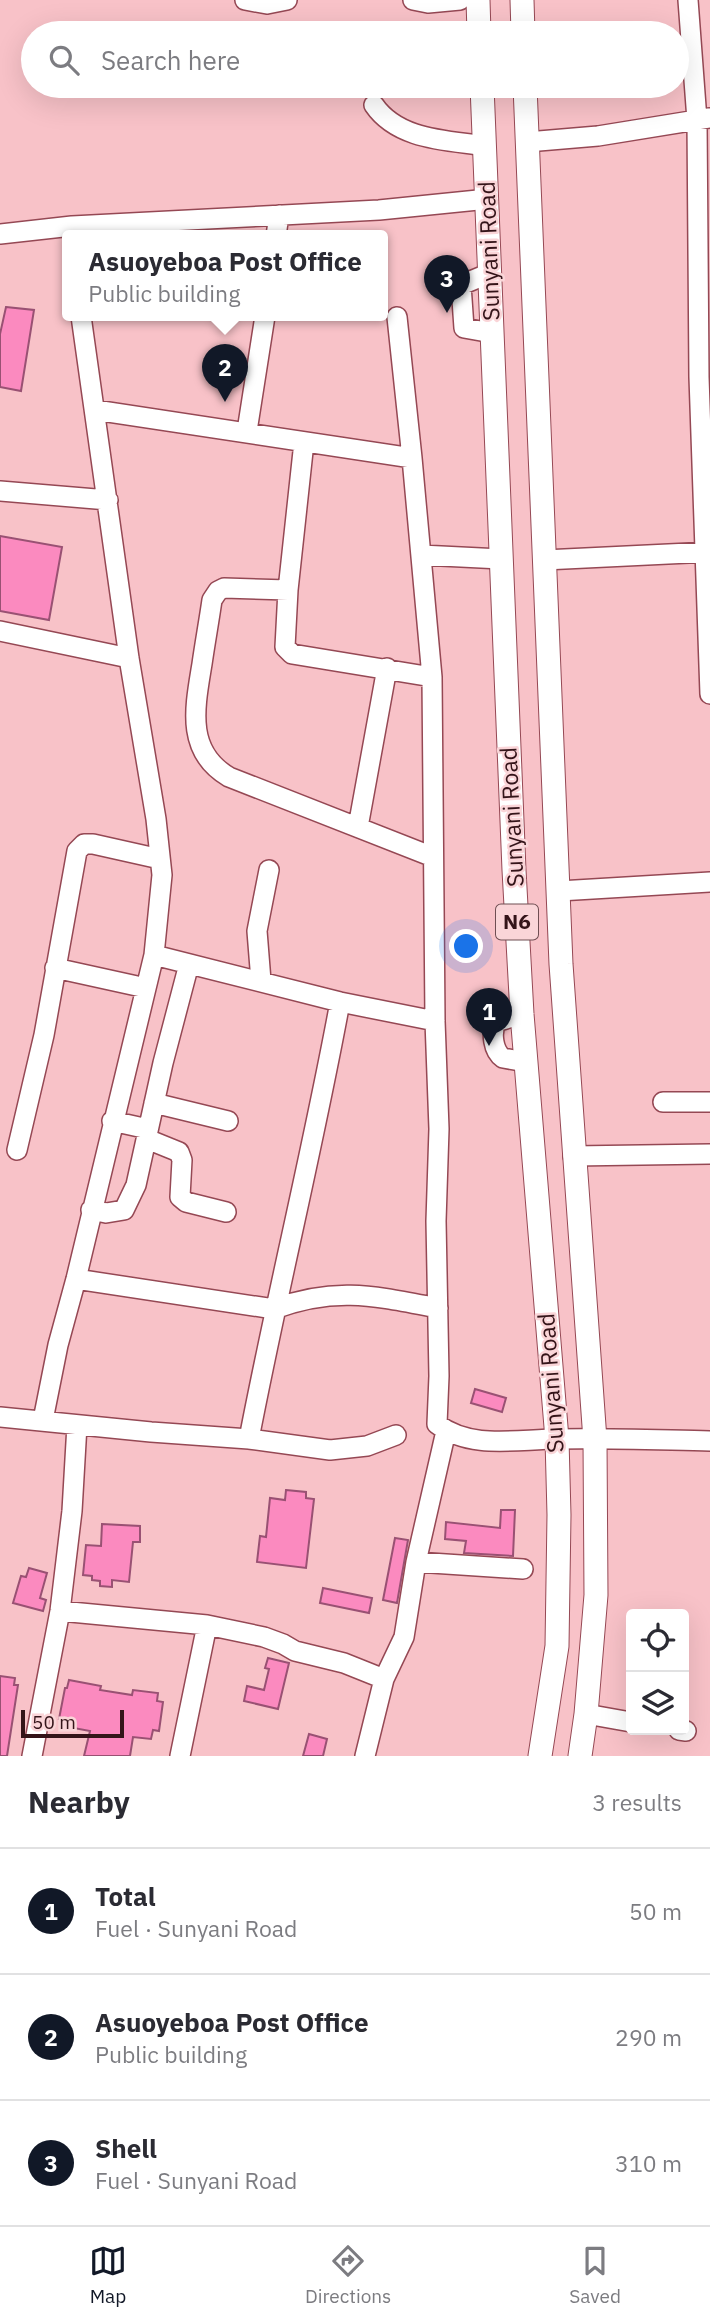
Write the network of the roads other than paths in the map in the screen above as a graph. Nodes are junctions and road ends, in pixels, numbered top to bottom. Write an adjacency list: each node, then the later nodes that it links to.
1 (245, 0): 2 (street)
2 (287, 0)
3 (414, 0): 4 (street)
4 (460, 0)
5 (478, 0): 8 (main road)
6 (522, 0): 9 (main road)
7 (688, 0): 13 (street)
8 (479, 21)
9 (523, 21)
10 (483, 98): 15 (main road, Sunyani Road / N6)
11 (525, 98): 14 (main road, N6)
12 (374, 105): 15 (street)
13 (704, 119): 14 (street); 31 (street)
14 (527, 142): 34 (main road, N6)
15 (485, 146): 16 (main road, Sunyani Road / N6)
16 (488, 199): 17 (street); 33 (main road, Sunyani Road / N6)
17 (279, 215): 18 (street); 19 (street)
18 (85, 230)
19 (277, 230)
20 (62, 231): 21 (street)
21 (0, 234)
22 (397, 317): 28 (street)
23 (82, 321): 25 (street)
24 (264, 321): 26 (street)
25 (95, 410): 26 (street); 30 (street)
26 (247, 431): 27 (street)
27 (304, 442): 28 (street); 35 (street)
28 (412, 458): 32 (street)
29 (0, 491): 30 (street)
30 (108, 500): 37 (street)
31 (707, 552): 34 (street); 40 (street)
32 (421, 555): 33 (street); 39 (street)
33 (501, 559): 74 (main road, Sunyani Road / N6)
34 (544, 560): 46 (main road, N6)
35 (288, 590): 38 (street); 41 (street)
36 (0, 631): 37 (street)
37 (129, 658): 43 (street)
38 (387, 668): 39 (street); 41 (street)
39 (432, 677): 42 (street)
40 (710, 694)
41 (358, 828): 42 (street)
42 (433, 857): 53 (street)
43 (160, 859): 47 (street); 49 (street)
44 (269, 870): 50 (street)
45 (710, 882): 46 (street)
46 (559, 891): 62 (main road, N6)
47 (154, 955): 48 (street); 51 (street)
48 (189, 964): 50 (street); 54 (street)
49 (55, 968): 51 (street); 60 (street)
50 (261, 981): 52 (street)
51 (146, 988): 57 (street)
52 (340, 1002): 53 (street); 67 (street)
53 (435, 1021): 66 (street)
54 (155, 1102): 58 (street); 59 (street)
55 (663, 1102): 56 (street)
56 (710, 1102)
57 (113, 1121): 59 (street); 63 (street)
58 (228, 1121)
59 (147, 1134): 63 (street); 64 (street)
60 (18, 1150)
61 (710, 1154): 62 (street)
62 (573, 1156): 75 (main road, N6)
63 (91, 1210): 65 (street)
64 (226, 1212)
65 (76, 1279): 67 (street); 69 (street)
66 (438, 1308): 67 (street); 71 (street)
67 (274, 1309): 73 (street)
68 (0, 1417): 69 (street)
69 (43, 1420): 70 (street)
70 (77, 1425): 73 (street); 79 (street)
71 (446, 1431): 74 (street); 77 (street)
72 (396, 1435): 73 (street)
73 (248, 1439)
74 (557, 1439): 75 (street); 87 (main road, Sunyani Road / N6)
75 (595, 1440): 76 (street); 82 (main road, N6)
76 (710, 1441)
77 (416, 1562): 78 (street); 81 (street)
78 (523, 1569)
79 (60, 1611): 80 (street); 84 (street)
80 (207, 1625): 81 (street); 85 (street)
81 (384, 1679): 86 (street)
82 (586, 1714): 83 (street); 88 (main road, N6)
83 (626, 1720)
84 (32, 1756)
85 (180, 1756)
86 (365, 1756)
87 (540, 1756)
88 (580, 1756)

